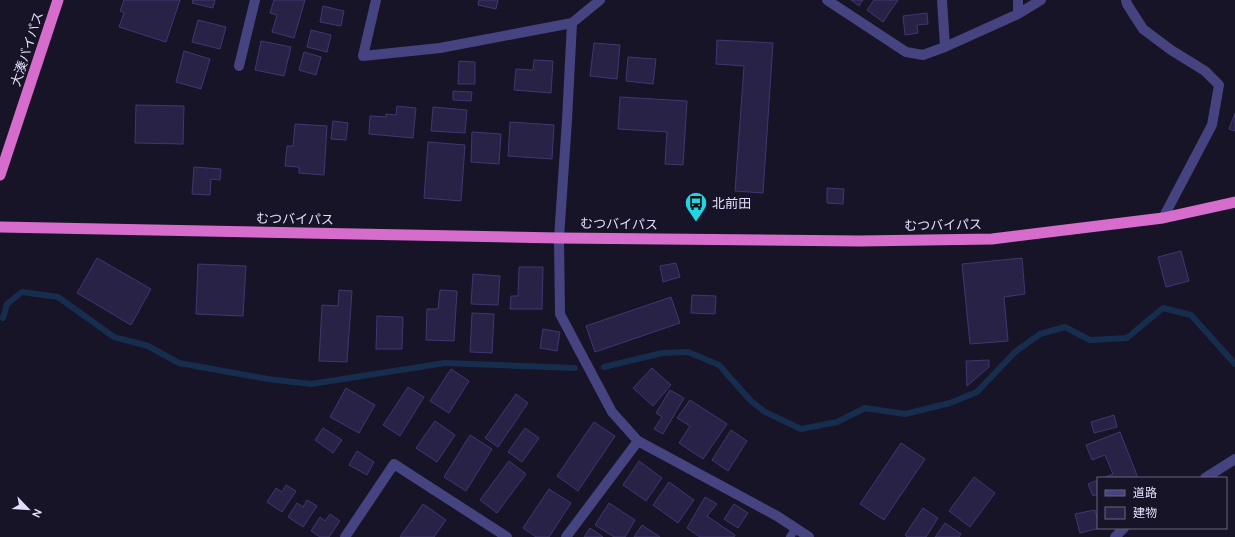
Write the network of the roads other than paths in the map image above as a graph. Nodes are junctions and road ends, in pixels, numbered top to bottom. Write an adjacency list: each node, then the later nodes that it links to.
1 (58, 0): 14 (highway, 大湊バイパス)
2 (255, 0): 13 (street)
3 (376, 0): 11 (street)
4 (600, 0): 11 (street)
5 (827, 0): 12 (street)
6 (942, 0): 12 (street)
7 (1018, 0): 10 (street)
8 (1041, 0): 10 (street)
9 (1126, 0): 16 (street)
10 (1018, 14): 12 (street)
11 (572, 23): 18 (street)
12 (945, 47)
13 (239, 66)
14 (0, 175)
15 (1235, 202): 16 (highway, むつバイパス)
16 (1163, 218): 18 (highway, むつバイパス)
17 (0, 227): 18 (highway, むつバイパス)
18 (559, 238): 19 (street)
19 (638, 441): 23 (street); 26 (street)
20 (1235, 459): 21 (street)
21 (1207, 477)
22 (1123, 529): 28 (street)
23 (793, 533): 27 (street)
24 (344, 537): 25 (street)
25 (507, 537)
26 (566, 537)
27 (809, 537)
28 (1115, 537)

